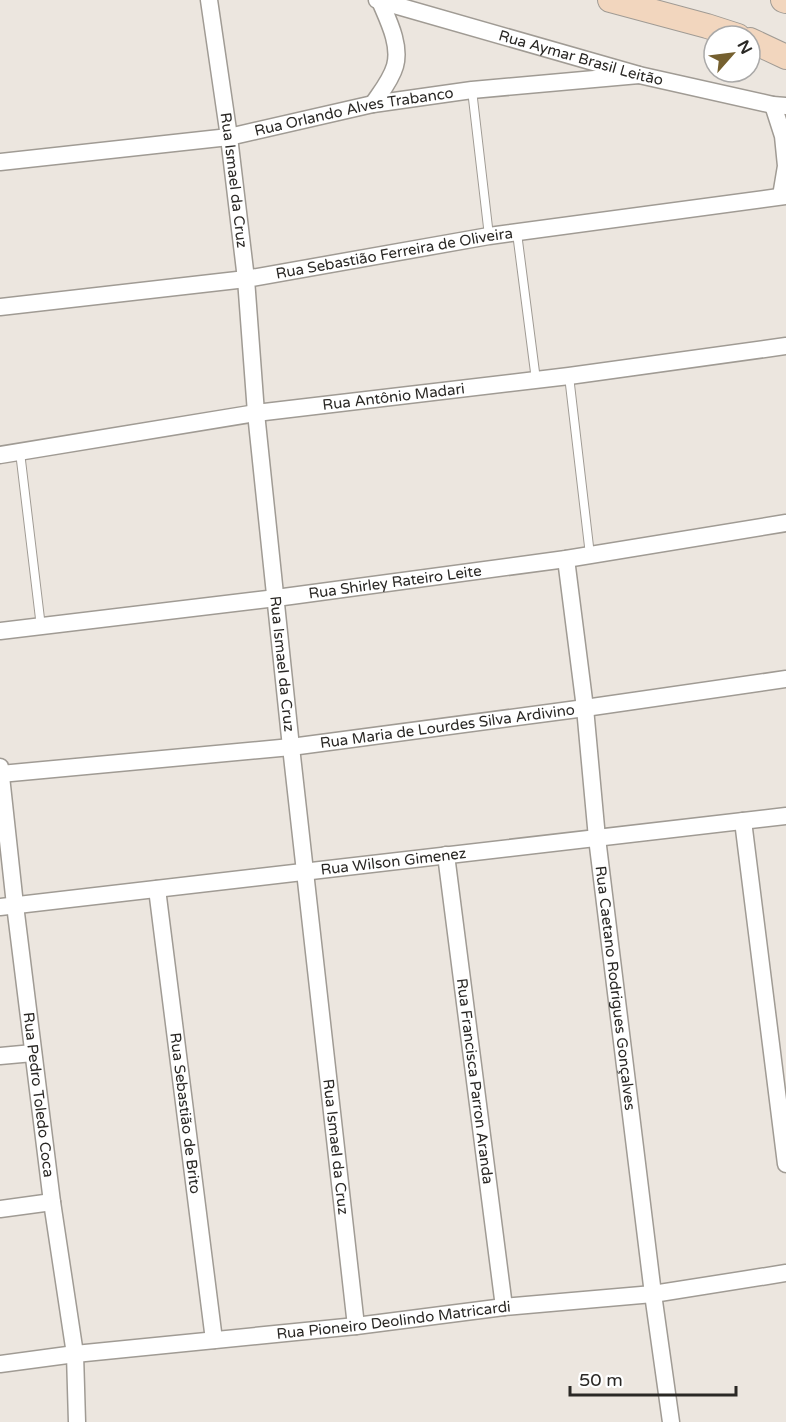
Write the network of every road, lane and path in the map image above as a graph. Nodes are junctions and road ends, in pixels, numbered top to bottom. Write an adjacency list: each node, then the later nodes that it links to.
1 (208, 0): 11 (street, Rua Ismael da Cruz)
2 (379, 0): 7 (street, Rua Aymar Brasil Leitão); 9 (street)
3 (610, 0): 4 (main road)
4 (702, 25)
5 (762, 45): 6 (main road)
6 (786, 57)
7 (639, 75): 8 (street, Rua Orlando Alves Trabanco); 10 (street, Rua Aymar Brasil Leitão)
8 (472, 90): 9 (street, Rua Orlando Alves Trabanco); 15 (lane)
9 (373, 104): 11 (street, Rua Orlando Alves Trabanco)
10 (780, 106): 13 (street)
11 (229, 137): 12 (street, Rua Orlando Alves Trabanco); 16 (street, Rua Ismael da Cruz)
12 (0, 162)
13 (783, 196): 14 (street, Rua Sebastião Ferreira de Oliveira)
14 (517, 233): 15 (street, Rua Sebastião Ferreira de Oliveira); 20 (lane)
15 (489, 236): 16 (street, Rua Sebastião Ferreira de Oliveira)
16 (246, 279): 17 (street, Rua Sebastião Ferreira de Oliveira); 21 (street, Rua Ismael da Cruz)
17 (0, 307)
18 (786, 346): 19 (street, Rua Antônio Madari)
19 (569, 376): 20 (street, Rua Antônio Madari); 25 (lane)
20 (536, 380): 21 (street, Rua Antônio Madari)
21 (256, 413): 22 (street, Rua Antônio Madari); 27 (street, Rua Ismael da Cruz)
22 (20, 453): 23 (street, Rua Antônio Madari); 28 (lane)
23 (0, 455)
24 (786, 523): 25 (street, Rua Shirley Rateiro Leite)
25 (590, 556): 26 (street, Rua Shirley Rateiro Leite)
26 (566, 559): 27 (street, Rua Shirley Rateiro Leite); 31 (street, Rua Caetano Rodrigues Gonçalves)
27 (276, 598): 28 (street, Rua Shirley Rateiro Leite); 32 (street, Rua Ismael da Cruz)
28 (41, 627): 29 (street, Rua Shirley Rateiro Leite)
29 (0, 631)
30 (786, 679): 31 (street, Rua Maria de Lourdes Silva Ardivino)
31 (585, 708): 32 (street, Rua Maria de Lourdes Silva Ardivino); 36 (street, Rua Caetano Rodrigues Gonçalves)
32 (291, 747): 33 (street, Rua Maria de Lourdes Silva Ardivino); 38 (street, Rua Ismael da Cruz)
33 (0, 771): 40 (street, Rua Pedro Toledo Coca)
34 (786, 816): 35 (street, Rua Wilson Gimenez)
35 (743, 821): 36 (street, Rua Wilson Gimenez); 43 (street)
36 (597, 838): 37 (street, Rua Wilson Gimenez); 47 (street, Rua Caetano Rodrigues Gonçalves)
37 (446, 855): 38 (street, Rua Wilson Gimenez); 48 (street, Rua Francisca Parron Aranda)
38 (305, 872): 39 (street, Rua Wilson Gimenez); 49 (street, Rua Ismael da Cruz)
39 (157, 889): 40 (street, Rua Wilson Gimenez); 50 (street, Rua Sebastião de Brito)
40 (7, 906): 41 (street, Rua Pedro Toledo Coca)
41 (33, 1053): 42 (street); 44 (street, Rua Pedro Toledo Coca)
42 (0, 1056)
43 (786, 1164)
44 (51, 1202): 45 (street); 51 (street, Rua Pedro Toledo Coca)
45 (0, 1209)
46 (786, 1273): 47 (street, Rua Pioneiro Deolindo Matricardi)
47 (653, 1294): 48 (street, Rua Pioneiro Deolindo Matricardi); 53 (street, Rua Caetano Rodrigues Gonçalves)
48 (504, 1307): 49 (street, Rua Pioneiro Deolindo Matricardi)
49 (356, 1326): 50 (street, Rua Pioneiro Deolindo Matricardi)
50 (214, 1340): 51 (street, Rua Pioneiro Deolindo Matricardi)
51 (75, 1354): 52 (street, Rua Pioneiro Deolindo Matricardi); 54 (street, Rua Pedro Toledo Coca)
52 (0, 1364)
53 (671, 1418)
54 (77, 1422)

